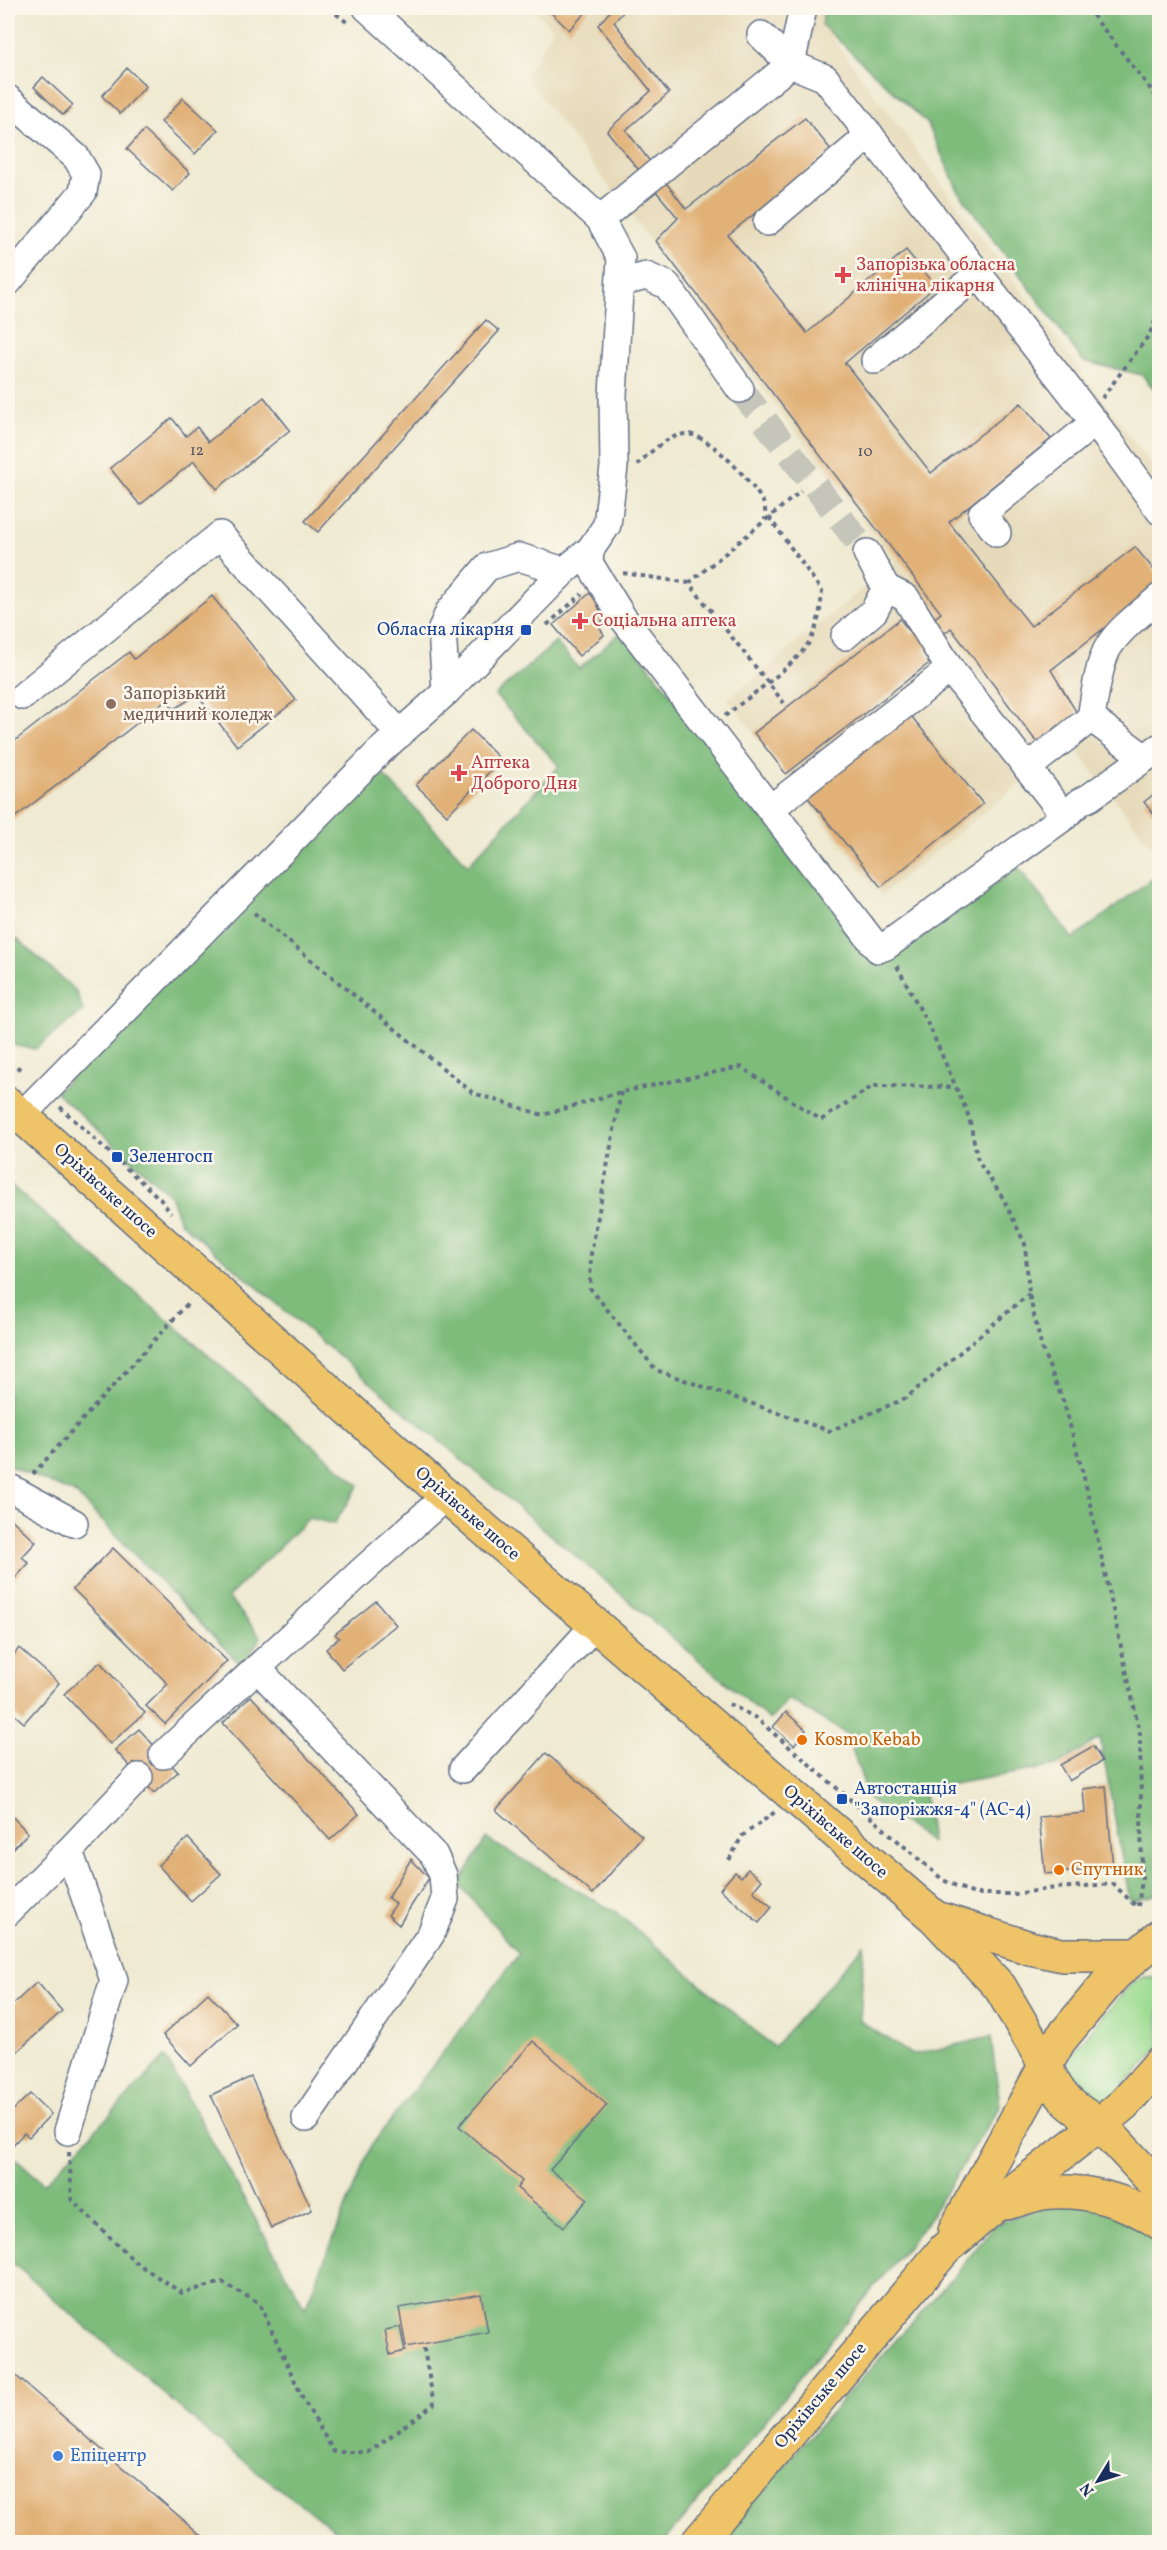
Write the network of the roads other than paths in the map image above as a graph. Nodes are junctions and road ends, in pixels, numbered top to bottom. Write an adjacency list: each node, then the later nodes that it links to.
1 (367, 8): 7 (street)
2 (803, 8): 4 (street)
3 (761, 35): 4 (street)
4 (791, 64): 6 (street); 7 (street)
5 (8, 99): 10 (street)
6 (870, 135): 8 (street); 9 (street)
7 (600, 219): 11 (street)
8 (767, 222)
9 (978, 274): 12 (street); 14 (street)
10 (8, 282)
11 (620, 283): 13 (street); 17 (street)
12 (875, 360)
13 (740, 389)
14 (1092, 419): 15 (street); 16 (street)
15 (1160, 511)
16 (997, 533)
17 (590, 550): 19 (street); 30 (street)
18 (867, 553): 20 (street)
19 (564, 571): 24 (street); 24 (street)
20 (886, 588): 22 (street); 23 (street)
21 (1160, 597): 26 (street)
22 (845, 636)
23 (950, 669): 29 (street); 30 (street)
24 (446, 692): 27 (street)
25 (23, 696): 27 (street)
26 (1091, 718): 28 (street); 29 (street)
27 (400, 734): 32 (street)
28 (1152, 752): 31 (street)
29 (1027, 768): 31 (street)
30 (770, 809): 31 (street)
31 (1065, 816)
32 (14, 1110): 34 (main road, Оріхівське шосе)
33 (12, 1490): 35 (street)
34 (446, 1496): 36 (main road, Оріхівське шосе); 37 (street)
35 (74, 1523)
36 (595, 1625): 39 (street); 43 (main road, Оріхівське шосе)
37 (257, 1668): 38 (street); 47 (street)
38 (163, 1755)
39 (464, 1769)
40 (139, 1777): 41 (street)
41 (69, 1851): 42 (street); 49 (street)
42 (8, 1912)
43 (934, 1917): 44 (main road, Оріхівське шосе); 46 (main road, Оріхівське шосе)
44 (1152, 1949): 46 (main road)
45 (1160, 2063): 48 (main road)
46 (1046, 2066): 48 (main road, Оріхівське шосе); 53 (main road)
47 (306, 2118)
48 (1100, 2124): 50 (main road, Оріхівське шосе); 51 (main road)
49 (68, 2131)
50 (1160, 2189)
51 (996, 2205): 52 (main road); 53 (main road)
52 (1160, 2223)
53 (945, 2249): 54 (main road, Оріхівське шосе)
54 (698, 2542)

